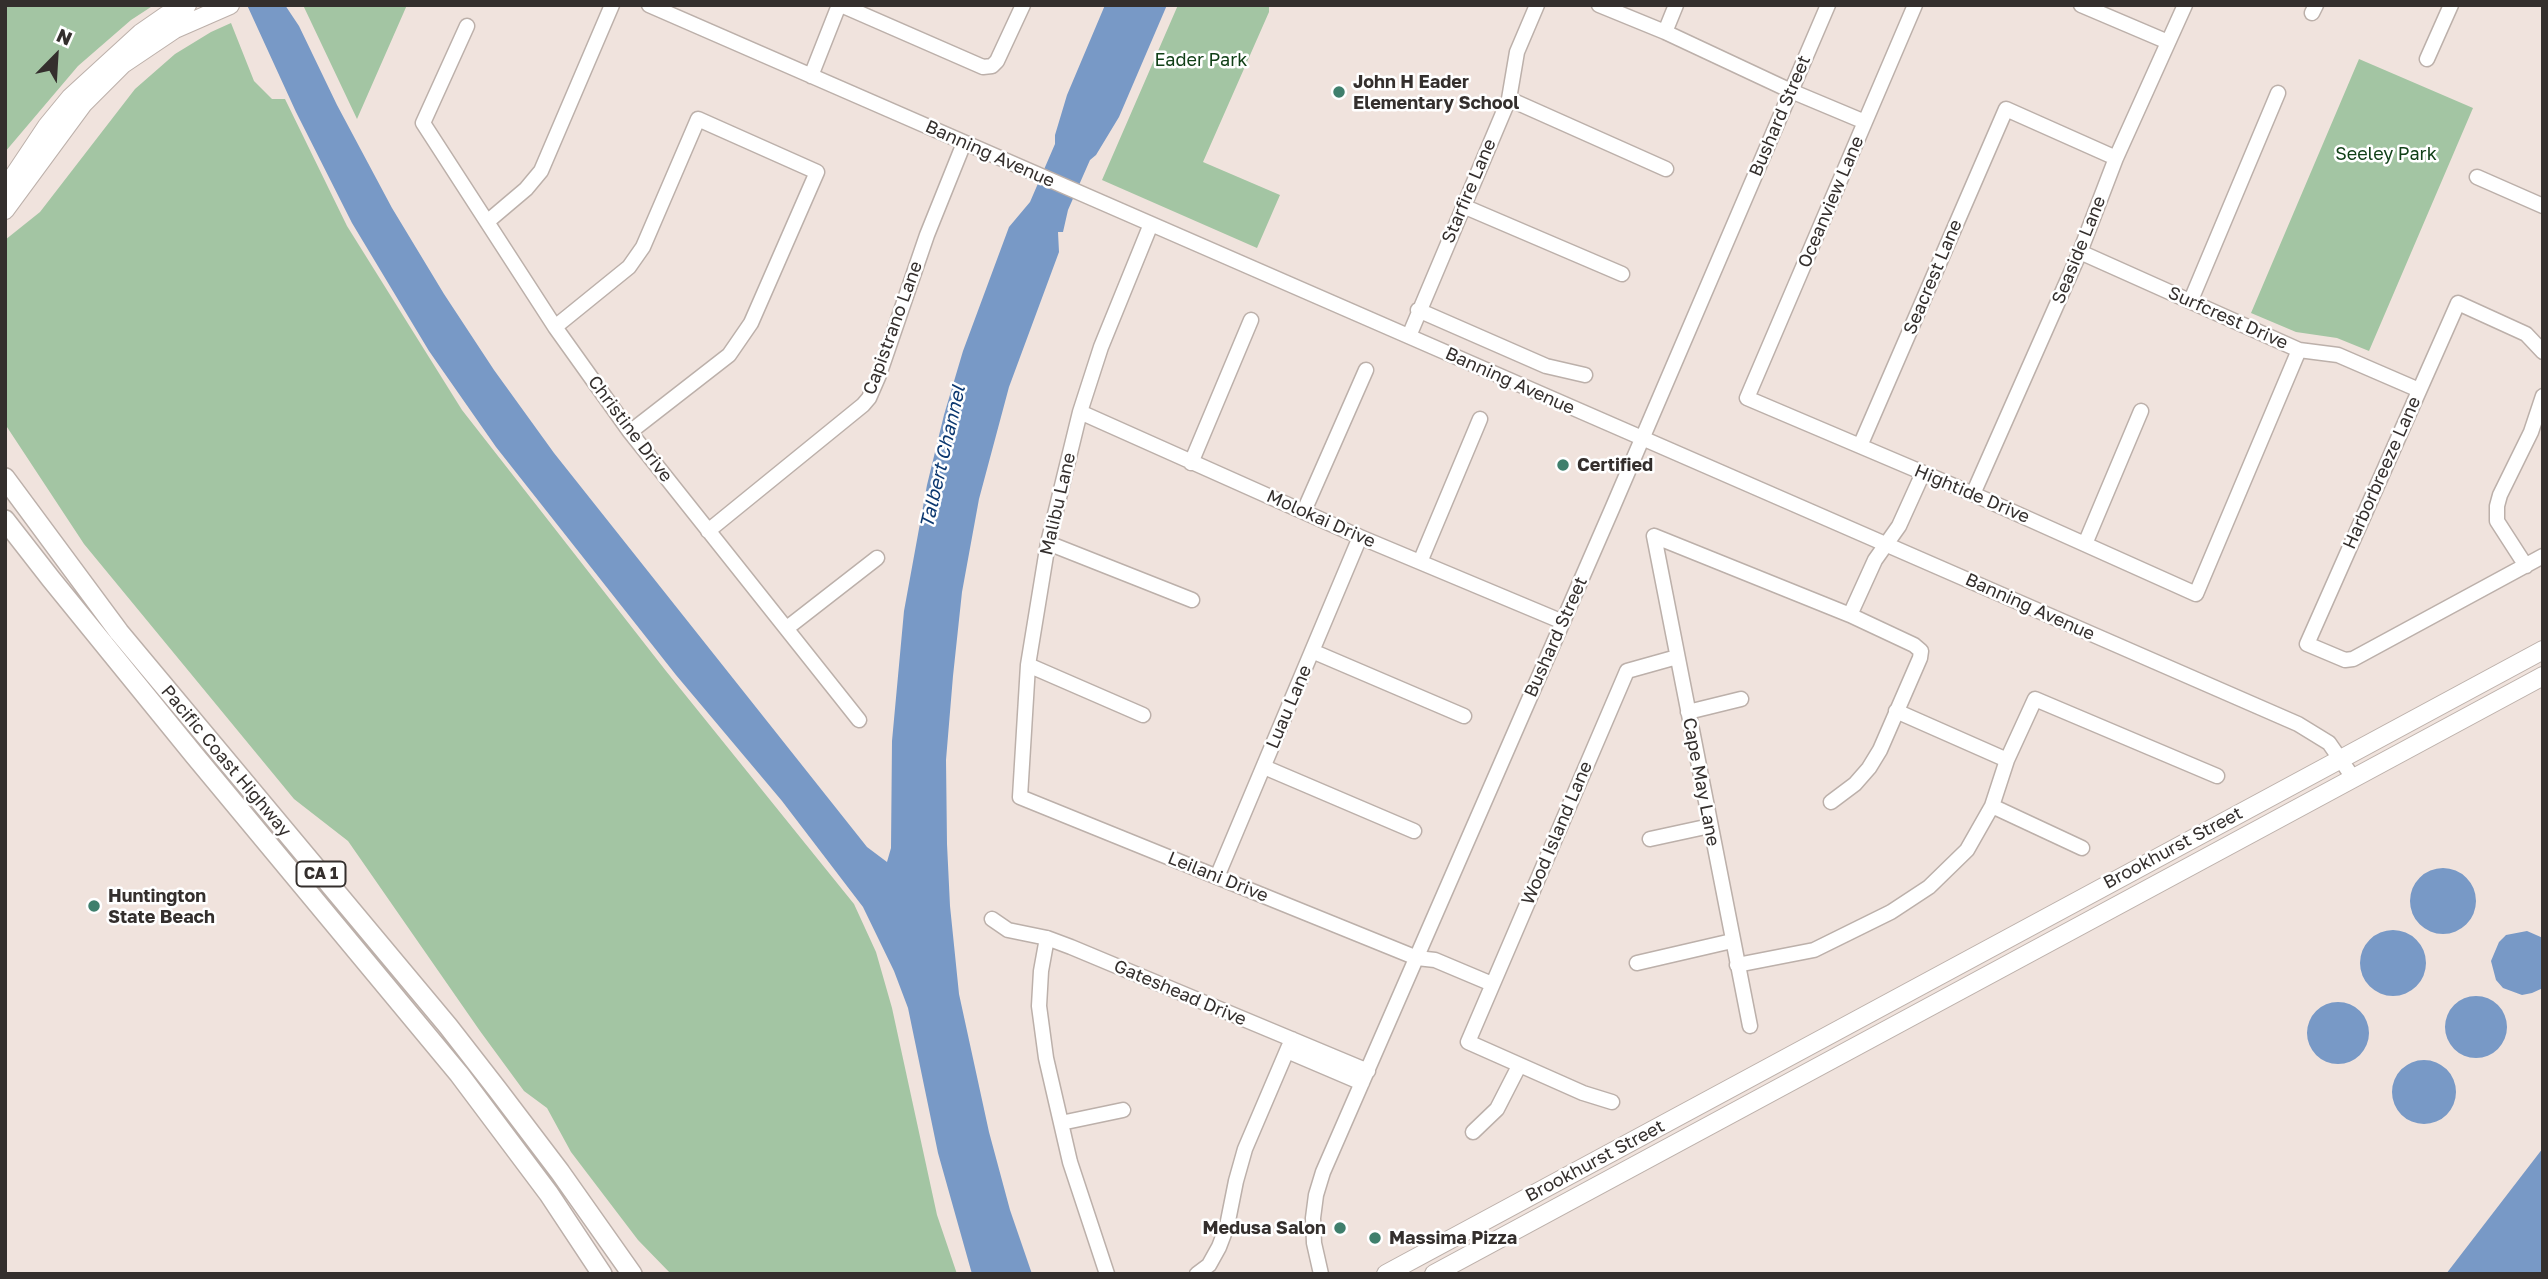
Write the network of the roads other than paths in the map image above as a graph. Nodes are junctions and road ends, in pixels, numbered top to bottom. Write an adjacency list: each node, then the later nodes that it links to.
1 (187, 5): 28 (main road)
2 (612, 5): 32 (street)
3 (649, 5): 19 (street, Banning Avenue)
4 (840, 5): 5 (street); 19 (street)
5 (1023, 5)
6 (1537, 5): 22 (street, Starfire Lane)
7 (1598, 5): 16 (street)
8 (1676, 5): 16 (street)
9 (1828, 5): 20 (street, Bushard Street)
10 (1915, 5): 23 (street, Oceanview Lane)
11 (2081, 5): 17 (street)
12 (2185, 5): 17 (street, Seaside Lane)
13 (2451, 5): 18 (street)
14 (228, 6): 31 (main road)
15 (467, 26): 32 (street, Christine Drive)
16 (1665, 32): 20 (street)
17 (2168, 42): 25 (street, Seaside Lane)
18 (2427, 59)
19 (811, 76): 24 (street, Banning Avenue)
20 (1791, 91): 23 (street); 52 (street, Bushard Street)
21 (2278, 93): 36 (street)
22 (1508, 99): 26 (street); 29 (street, Starfire Lane)
23 (1865, 122): 47 (street, Oceanview Lane)
24 (964, 143): 33 (street, Banning Avenue); 60 (street, Capistrano Lane)
25 (2116, 158): 34 (street, Seaside Lane); 53 (street, Seacrest Lane)
26 (1666, 169)
27 (2477, 177): 30 (street)
28 (5, 189)
29 (1463, 206): 35 (street); 37 (street, Starfire Lane)
30 (2543, 206)
31 (5, 211)
32 (487, 222): 39 (street, Christine Drive)
33 (1151, 224): 40 (street, Banning Avenue); 49 (street, Malibu Lane)
34 (2080, 252): 36 (street, Surfcrest Drive); 57 (street, Seaside Lane)
35 (1622, 274)
36 (2190, 300): 41 (street, Surfcrest Drive)
37 (1418, 310): 40 (street, Starfire Lane); 44 (street, Banning Avenue)
38 (1251, 320): 54 (street)
39 (555, 327): 51 (street, Christine Drive); 51 (street)
40 (1409, 336): 52 (street, Banning Avenue)
41 (2299, 350): 45 (street, Surfcrest Drive); 63 (street, Hightide Drive)
42 (2543, 352): 45 (street, Harborbreeze Lane)
43 (1366, 370): 58 (street)
44 (1585, 375)
45 (2419, 390): 68 (street, Harborbreeze Lane)
46 (2543, 396): 68 (street)
47 (1747, 398): 53 (street, Hightide Drive)
48 (2141, 411): 63 (street)
49 (1080, 412): 54 (street, Molokai Drive); 62 (street, Malibu Lane)
50 (1480, 419): 67 (street)
51 (630, 432): 60 (street, Christine Drive)
52 (1642, 439): 64 (street, Banning Avenue); 71 (street, Bushard Street)
53 (1860, 446): 55 (street, Hightide Drive)
54 (1191, 463): 58 (street, Molokai Drive)
55 (1923, 473): 57 (street, Hightide Drive); 64 (street)
56 (5, 478): 117 (highway, Pacific Coast Highway / CA 1)
57 (1973, 494): 63 (street, Hightide Drive)
58 (1304, 511): 61 (street, Molokai Drive)
59 (5, 520): 116 (highway, Pacific Coast Highway / CA 1)
60 (708, 531): 72 (street, Christine Drive)
61 (1360, 537): 67 (street, Molokai Drive); 73 (street, Luau Lane)
62 (1048, 542): 69 (street); 76 (street, Malibu Lane)
63 (2085, 544)
64 (1886, 545): 70 (street); 86 (street, Banning Avenue)
65 (2543, 556): 68 (street)
66 (877, 558): 72 (street)
67 (1420, 562): 71 (street, Molokai Drive)
68 (2526, 566)
69 (1192, 600)
70 (1850, 615): 75 (street, Cape May Lane); 80 (street)
71 (1563, 622): 102 (street, Bushard Street)
72 (787, 628): 84 (street, Christine Drive)
73 (1312, 650): 83 (street); 88 (street, Luau Lane)
74 (2543, 650): 77 (main road, Brookhurst Street)
75 (1677, 657): 81 (street, Cape May Lane); 105 (street, Wood Island Lane)
76 (1028, 665): 82 (street); 91 (street, Malibu Lane)
77 (2515, 666): 85 (main road); 86 (main road, Brookhurst Street)
78 (2543, 676): 85 (main road, Brookhurst Street)
79 (1741, 699): 81 (street)
80 (1896, 711): 87 (street); 92 (street)
81 (1688, 712): 94 (street, Cape May Lane)
82 (1143, 715)
83 (1464, 716)
84 (859, 720)
85 (2423, 741): 90 (main road, Brookhurst Street)
86 (2341, 758): 90 (street, Banning Avenue); 108 (main road, Brookhurst Street)
87 (2007, 760): 89 (street); 93 (street)
88 (1264, 767): 95 (street); 98 (street, Luau Lane)
89 (2217, 776)
90 (2354, 779): 110 (main road, Brookhurst Street)
91 (1020, 797): 98 (street, Leilani Drive)
92 (1831, 802)
93 (1992, 806): 97 (street); 104 (street)
94 (1710, 826): 96 (street); 101 (street, Cape May Lane)
95 (1414, 831)
96 (1650, 839)
97 (2082, 848)
98 (1217, 877): 102 (street, Leilani Drive)
99 (992, 919): 100 (street, Gateshead Drive)
100 (1047, 938): 107 (street, Gateshead Drive); 114 (street)
101 (1732, 942): 103 (street); 104 (street, Cape May Lane)
102 (1417, 958): 105 (street, Leilani Drive); 111 (street, Bushard Street)
103 (1637, 963)
104 (1737, 965): 106 (street, Cape May Lane)
105 (1492, 984): 109 (street, Wood Island Lane)
106 (1750, 1026)
107 (1290, 1045): 111 (street, Gateshead Drive); 119 (street)
108 (1805, 1049): 110 (main road); 121 (main road, Brookhurst Street)
109 (1519, 1066): 112 (street); 115 (street)
110 (1816, 1069): 122 (main road, Brookhurst Street)
111 (1365, 1077): 120 (street, Bushard Street)
112 (1612, 1102)
113 (1123, 1110): 114 (street)
114 (1061, 1123): 118 (street)
115 (1473, 1132)
116 (602, 1274)
117 (632, 1274)
118 (1107, 1274)
119 (1197, 1274)
120 (1321, 1274)
121 (1386, 1274)
122 (1434, 1274)

